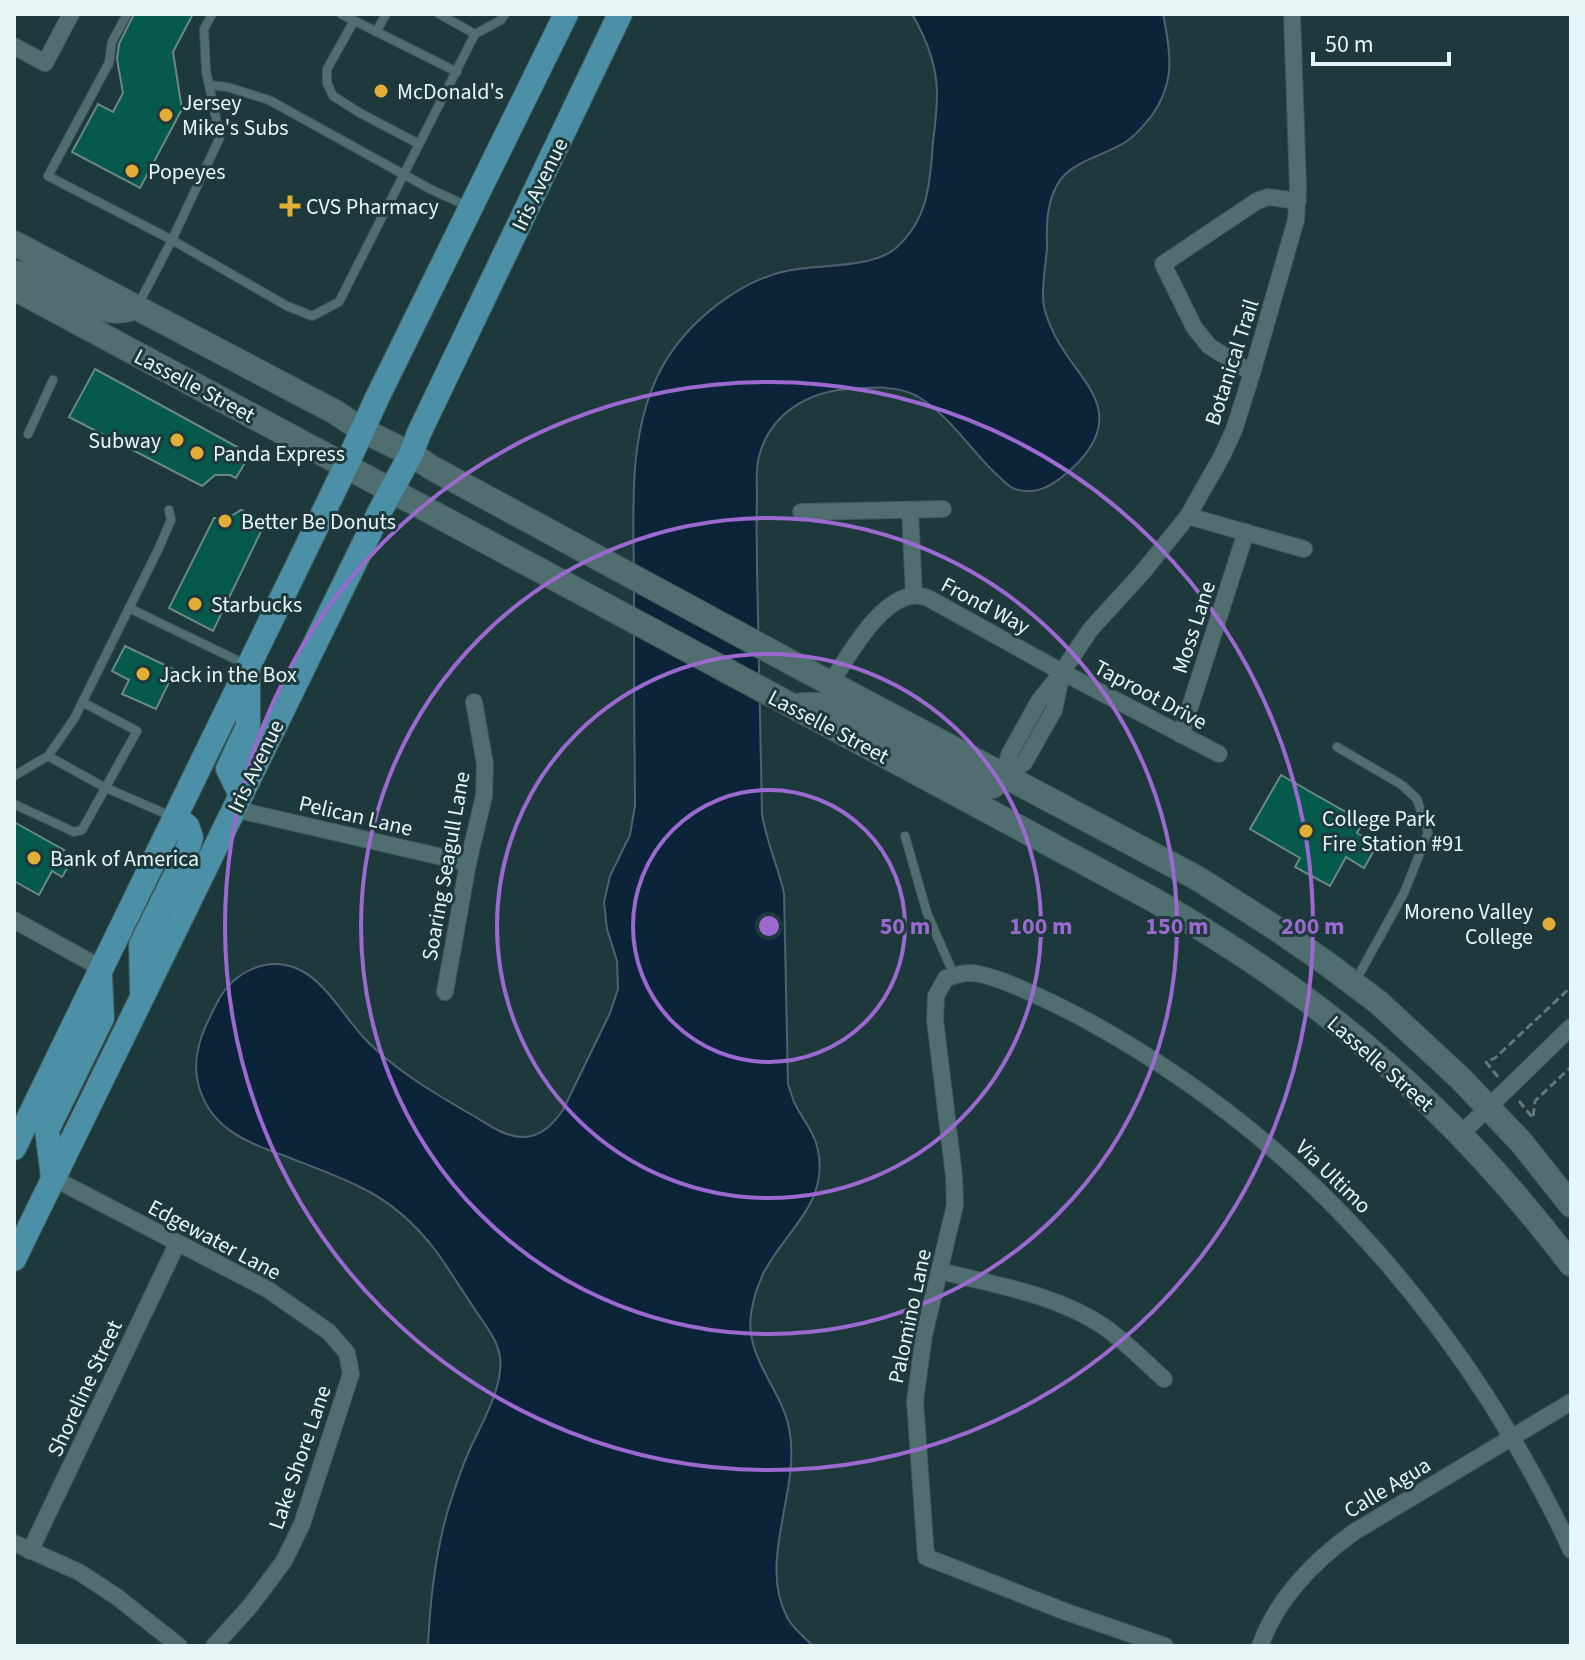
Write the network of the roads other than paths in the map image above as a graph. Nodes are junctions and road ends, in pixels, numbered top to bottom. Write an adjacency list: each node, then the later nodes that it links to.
1 (71, 14): 14 (street)
2 (127, 14): 21 (lane)
3 (212, 14): 16 (lane)
4 (341, 14): 11 (lane)
5 (386, 14): 12 (lane)
6 (439, 14): 13 (lane)
7 (505, 14): 13 (lane)
8 (566, 14): 20 (main road)
9 (620, 14): 30 (main road, Iris Avenue)
10 (1292, 14): 19 (street, Botanical Trail)
11 (354, 21): 12 (lane); 17 (lane)
12 (376, 32): 15 (lane)
13 (475, 34): 15 (lane)
14 (14, 46)
15 (457, 72): 17 (lane)
16 (209, 85): 18 (lane); 21 (lane)
17 (419, 144): 18 (lane)
18 (403, 175): 20 (lane); 21 (lane)
19 (1298, 201): 26 (street, Botanical Trail); 26 (street)
20 (471, 208): 28 (main road)
21 (172, 240): 25 (lane)
22 (14, 243): 25 (main road, Lasselle Street)
23 (14, 273): 25 (main road)
24 (14, 288): 31 (main road, Lasselle Street)
25 (136, 307): 28 (main road, Lasselle Street)
26 (1252, 373): 37 (street, Botanical Trail)
27 (53, 380): 29 (lane)
28 (362, 430): 30 (main road, Lasselle Street); 31 (main road)
29 (28, 434)
30 (411, 454): 32 (main road, Iris Avenue); 44 (main road, Lasselle Street)
31 (346, 466): 32 (main road, Lasselle Street); 42 (main road)
32 (392, 489): 47 (main road, Lasselle Street); 55 (main road, Iris Avenue)
33 (943, 509): 35 (street)
34 (169, 510): 41 (lane)
35 (910, 510): 36 (street); 40 (street)
36 (801, 512)
37 (1188, 516): 38 (street); 43 (street, Botanical Trail)
38 (1246, 532): 39 (street); 48 (street, Moss Lane)
39 (1304, 549)
40 (914, 595): 43 (street, Frond Way); 44 (street, Frond Way)
41 (129, 608): 42 (lane); 45 (lane)
42 (248, 666): 55 (main road); 57 (main road)
43 (1062, 672): 48 (street, Taproot Drive); 53 (street, Botanical Trail)
44 (830, 684): 53 (main road, Lasselle Street)
45 (82, 702): 51 (lane); 54 (lane)
46 (474, 702): 59 (street, Soaring Seagull Lane)
47 (791, 706): 53 (main road); 68 (main road, Lasselle Street)
48 (1181, 735): 50 (street, Taproot Drive)
49 (1337, 747): 63 (lane)
50 (1219, 754)
51 (48, 756): 52 (lane); 54 (lane)
52 (14, 776)
53 (1004, 776): 63 (main road, Lasselle Street)
54 (104, 787): 56 (lane); 57 (lane)
55 (237, 802): 59 (street, Pelican Lane); 65 (main road, Iris Avenue)
56 (14, 804)
57 (175, 818): 61 (main road); 65 (main road)
58 (905, 836): 62 (lane)
59 (468, 863): 64 (street, Soaring Seagull Lane)
60 (14, 920): 61 (street)
61 (100, 970): 69 (main road); 70 (main road)
62 (950, 977): 75 (street, Palomino Lane); 79 (street, Via Ultimo)
63 (1354, 984): 67 (main road, Lasselle Street)
64 (445, 992)
65 (142, 996): 70 (main road, Iris Avenue)
66 (1571, 1027): 67 (street)
67 (1487, 1108): 68 (street); 71 (main road, Lasselle Street)
68 (1461, 1134): 74 (main road, Lasselle Street)
69 (14, 1148)
70 (53, 1178): 72 (street, Edgewater Lane); 73 (main road, Iris Avenue)
71 (1571, 1205)
72 (177, 1244): 76 (street, Edgewater Lane); 82 (street, Shoreline Street)
73 (14, 1259)
74 (1571, 1264)
75 (940, 1271): 77 (street); 85 (street, Palomino Lane)
76 (347, 1353): 84 (street, Lake Shore Lane)
77 (1164, 1379)
78 (1571, 1402): 79 (street, Calle Agua)
79 (1512, 1438): 81 (street, Via Ultimo); 86 (street, Calle Agua)
80 (14, 1543): 82 (street)
81 (1571, 1550)
82 (30, 1551): 83 (street)
83 (179, 1646)
84 (214, 1646)
85 (1165, 1646)
86 (1260, 1646)

